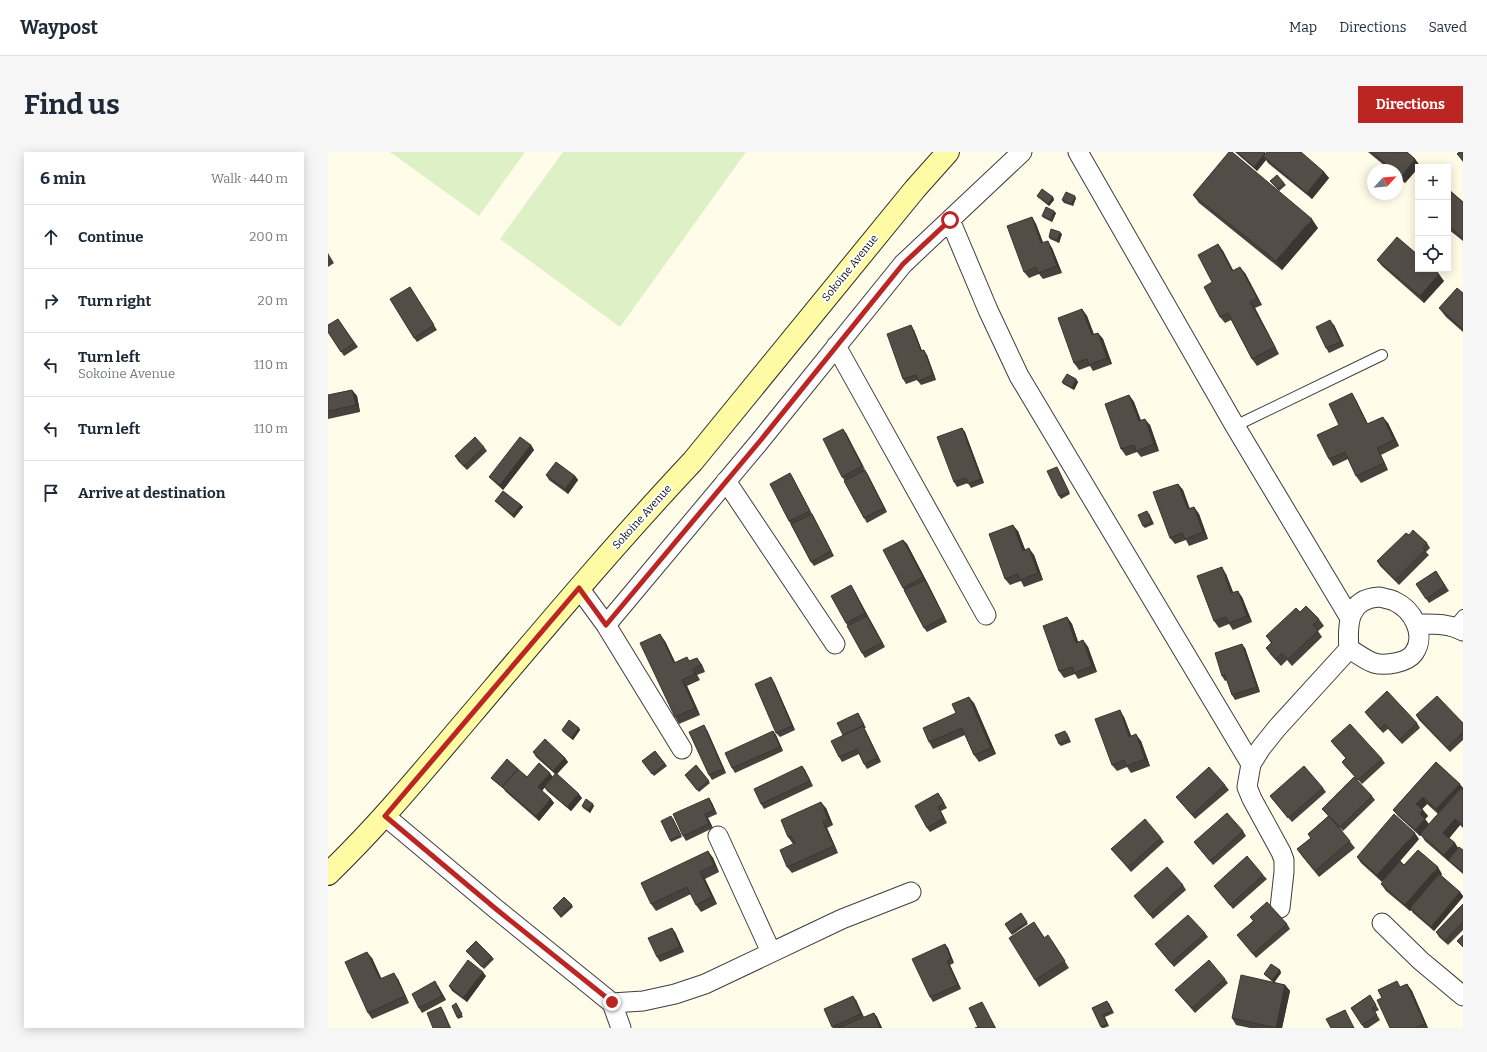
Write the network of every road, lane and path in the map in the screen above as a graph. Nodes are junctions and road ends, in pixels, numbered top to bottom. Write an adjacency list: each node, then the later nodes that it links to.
1 (948, 152): 10 (street, Sokoine Avenue)
2 (1022, 152): 4 (street)
3 (1078, 152): 7 (street)
4 (950, 220): 5 (street); 20 (street)
5 (836, 346): 8 (street); 12 (street)
6 (1382, 355): 7 (lane)
7 (1235, 426): 9 (street)
8 (726, 481): 16 (street); 17 (street)
9 (1324, 575): 11 (street); 13 (street)
10 (579, 588): 16 (street); 21 (street, Sokoine Avenue)
11 (1368, 598): 13 (street); 14 (street)
12 (986, 615)
13 (1350, 618): 18 (street)
14 (1417, 624): 15 (street); 18 (street)
15 (1460, 624)
16 (606, 625): 19 (street)
17 (835, 644)
18 (1349, 649): 20 (street)
19 (682, 749)
20 (1251, 764): 25 (street)
21 (385, 816): 23 (street, Sokoine Avenue); 29 (street)
22 (718, 836): 27 (street)
23 (328, 874)
24 (911, 892): 27 (street)
25 (1280, 908)
26 (1382, 923): 28 (street)
27 (771, 952): 29 (street)
28 (1463, 996)
29 (612, 1002): 30 (street)
30 (621, 1028)

